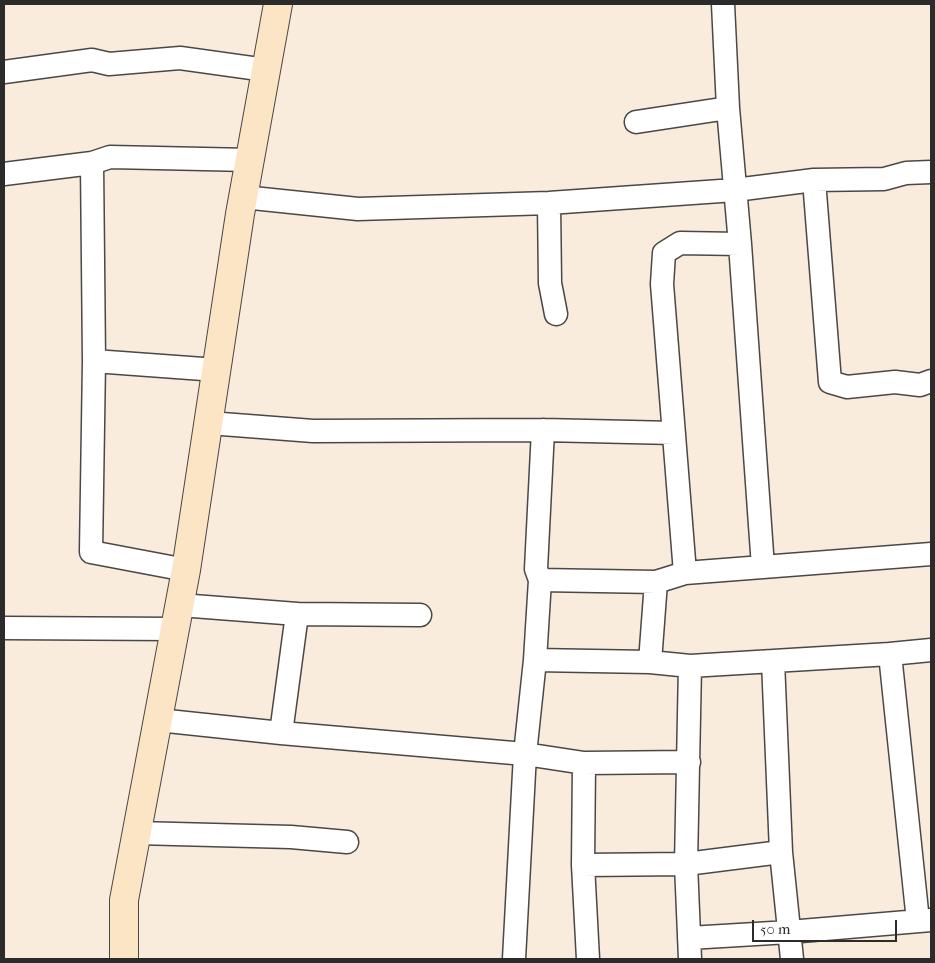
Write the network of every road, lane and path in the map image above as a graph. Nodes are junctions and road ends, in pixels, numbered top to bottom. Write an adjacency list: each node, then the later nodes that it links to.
1 (278, 4): 3 (street)
2 (723, 4): 5 (street)
3 (266, 70): 4 (street); 7 (street)
4 (4, 72)
5 (728, 108): 6 (street); 12 (street)
6 (636, 122)
7 (250, 160): 8 (street); 13 (street)
8 (92, 163): 10 (street); 17 (street)
9 (931, 172): 11 (street)
10 (4, 174)
11 (814, 180): 12 (street); 19 (street)
12 (736, 190): 14 (street); 15 (street)
13 (243, 197): 14 (street); 18 (street)
14 (549, 203): 16 (street)
15 (740, 244): 22 (street); 24 (street)
16 (556, 314)
17 (94, 360): 18 (street); 25 (street)
18 (216, 370): 20 (street)
19 (931, 381)
20 (209, 424): 21 (street); 25 (street)
21 (543, 430): 22 (street); 27 (street)
22 (674, 433): 26 (street)
23 (931, 554): 24 (street)
24 (763, 567): 26 (street)
25 (186, 570): 31 (street)
26 (685, 573): 28 (street)
27 (540, 580): 28 (street); 35 (street)
28 (656, 582): 37 (street)
29 (297, 614): 30 (street); 31 (street); 40 (street)
30 (420, 615)
31 (178, 617): 32 (street); 39 (street)
32 (4, 628)
33 (931, 650): 34 (street)
34 (890, 654): 36 (street); 49 (street)
35 (535, 660): 37 (street); 41 (street)
36 (773, 661): 38 (street); 46 (street)
37 (650, 662): 38 (street)
38 (690, 666): 42 (street)
39 (158, 720): 40 (street); 44 (street)
40 (281, 733): 41 (street)
41 (525, 754): 43 (street); 53 (street)
42 (689, 762): 43 (street); 47 (street)
43 (584, 763): 48 (street)
44 (136, 833): 45 (street); 52 (street)
45 (347, 842)
46 (781, 852): 47 (street); 50 (street)
47 (686, 864): 48 (street); 51 (street)
48 (583, 865): 54 (street)
49 (925, 920): 50 (street)
50 (789, 932): 51 (street); 55 (street)
51 (689, 949)
52 (124, 959)
53 (514, 959)
54 (588, 959)
55 (792, 959)

